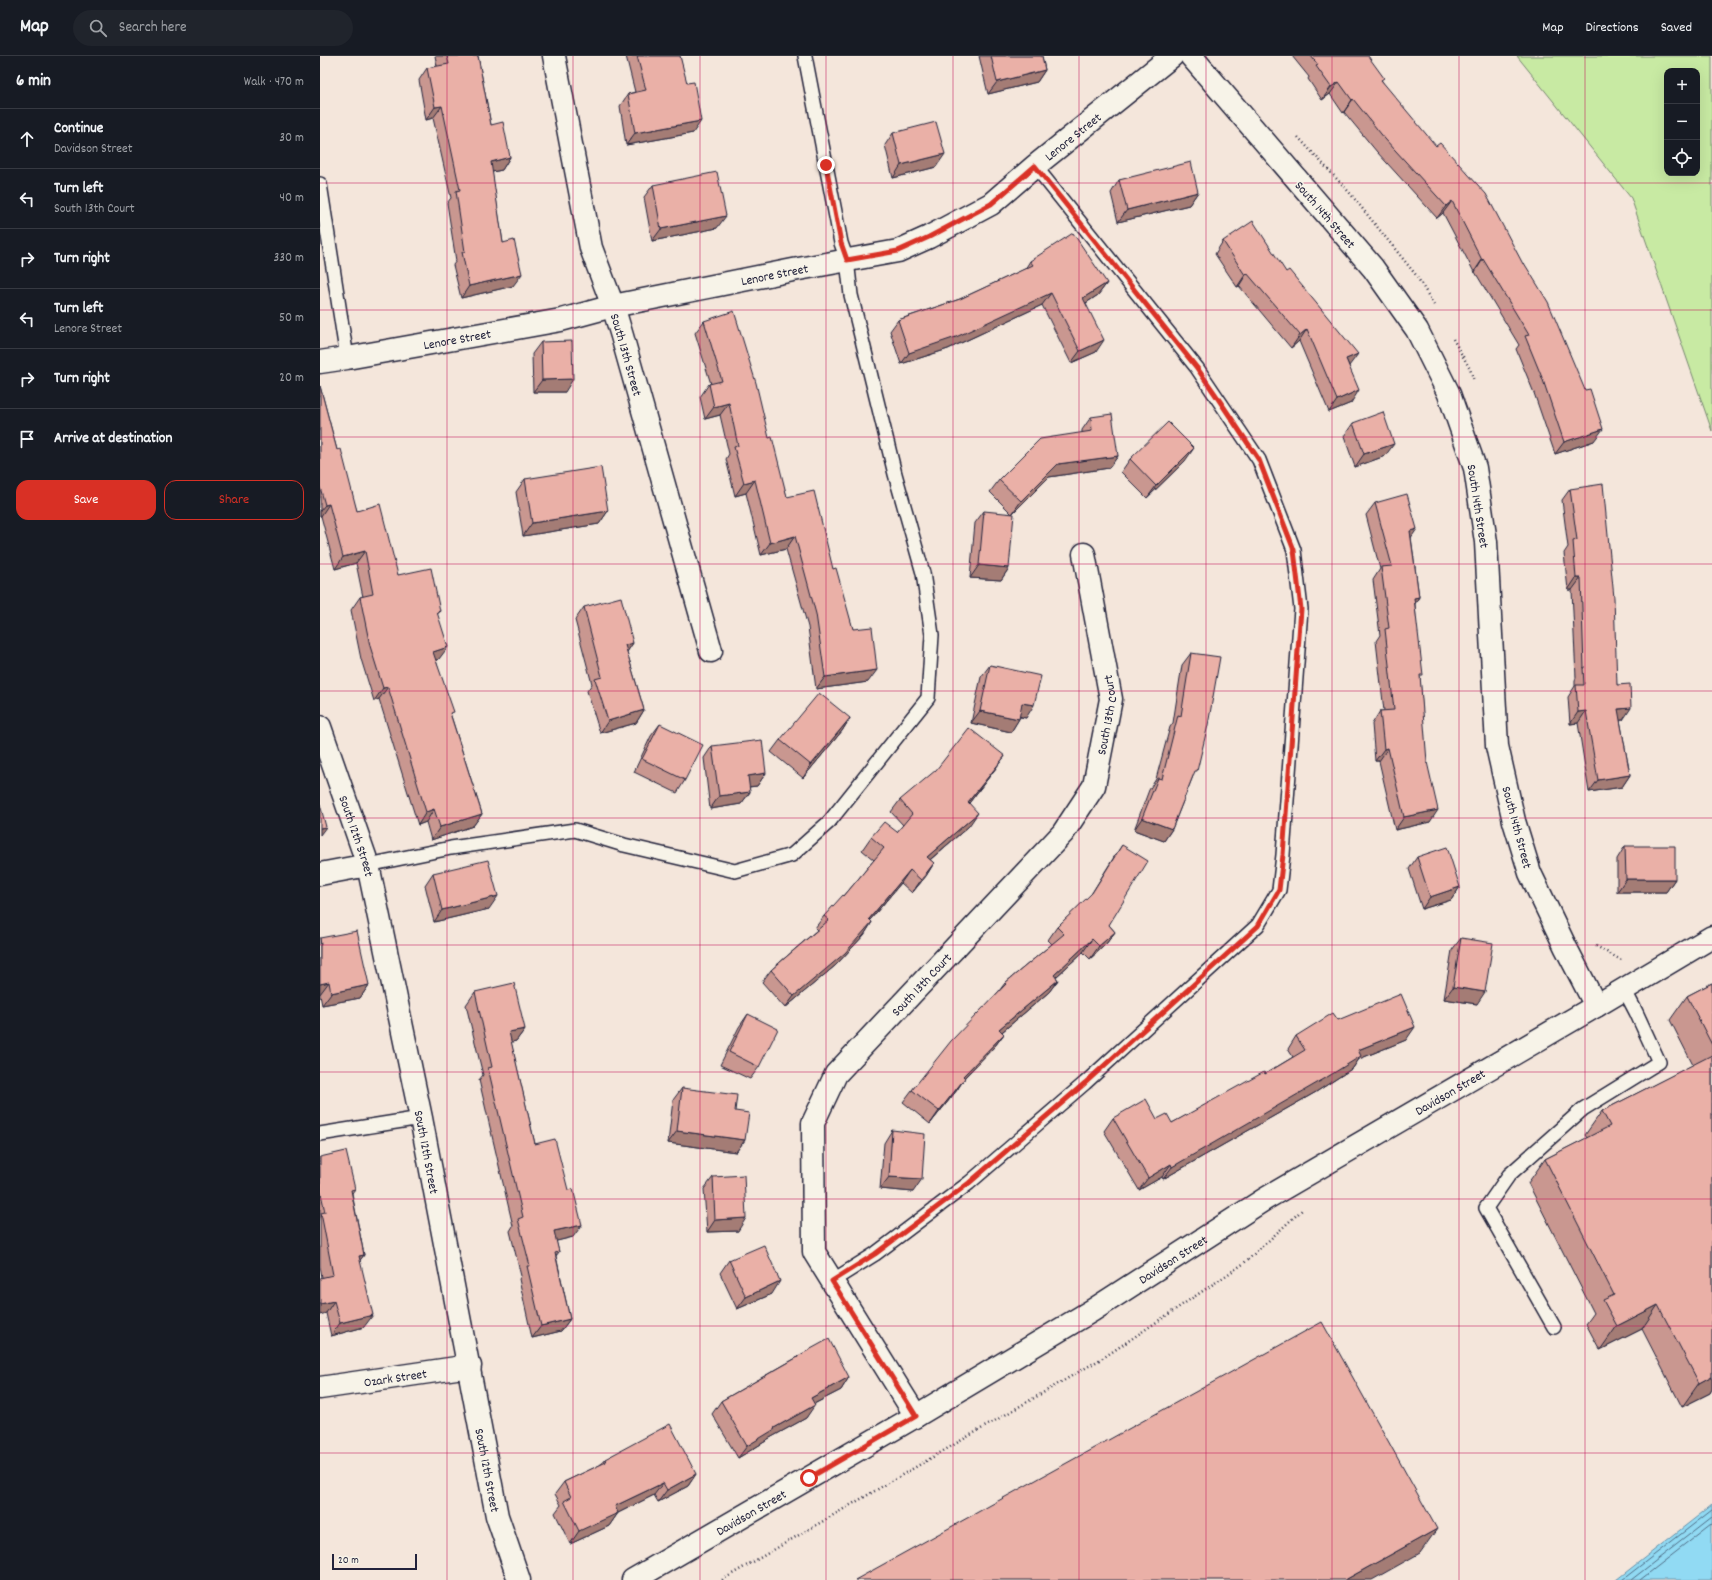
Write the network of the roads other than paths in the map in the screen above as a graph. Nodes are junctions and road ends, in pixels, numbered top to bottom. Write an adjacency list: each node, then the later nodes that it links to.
1 (554, 56): 8 (street, South 13th Street)
2 (805, 56): 7 (lane)
3 (1172, 56): 5 (street, Lenore Street)
4 (1191, 56): 18 (street, South 14th Street)
5 (1035, 166): 7 (street, Lenore Street); 21 (lane)
6 (320, 184): 9 (lane)
7 (847, 260): 8 (street, Lenore Street); 14 (lane)
8 (612, 306): 9 (street, Lenore Street); 12 (street, South 13th Street)
9 (347, 358): 10 (street, Lenore Street)
10 (320, 362)
11 (1084, 554): 21 (street, South 13th Court)
12 (711, 651)
13 (320, 727): 14 (street, South 12th Street)
14 (368, 865): 15 (street); 19 (street, South 12th Street)
15 (320, 874)
16 (1712, 937): 17 (street, Davidson Street)
17 (1624, 989): 18 (street, Davidson Street); 22 (lane)
18 (1596, 1006): 25 (street, Davidson Street)
19 (421, 1118): 20 (lane); 23 (street, South 12th Street)
20 (320, 1134)
21 (832, 1281): 25 (street, South 13th Court)
22 (1554, 1327)
23 (470, 1366): 24 (street, Ozark Street); 26 (street, South 12th Street)
24 (320, 1388)
25 (916, 1416): 27 (street, Davidson Street)
26 (519, 1580)
27 (633, 1580)

